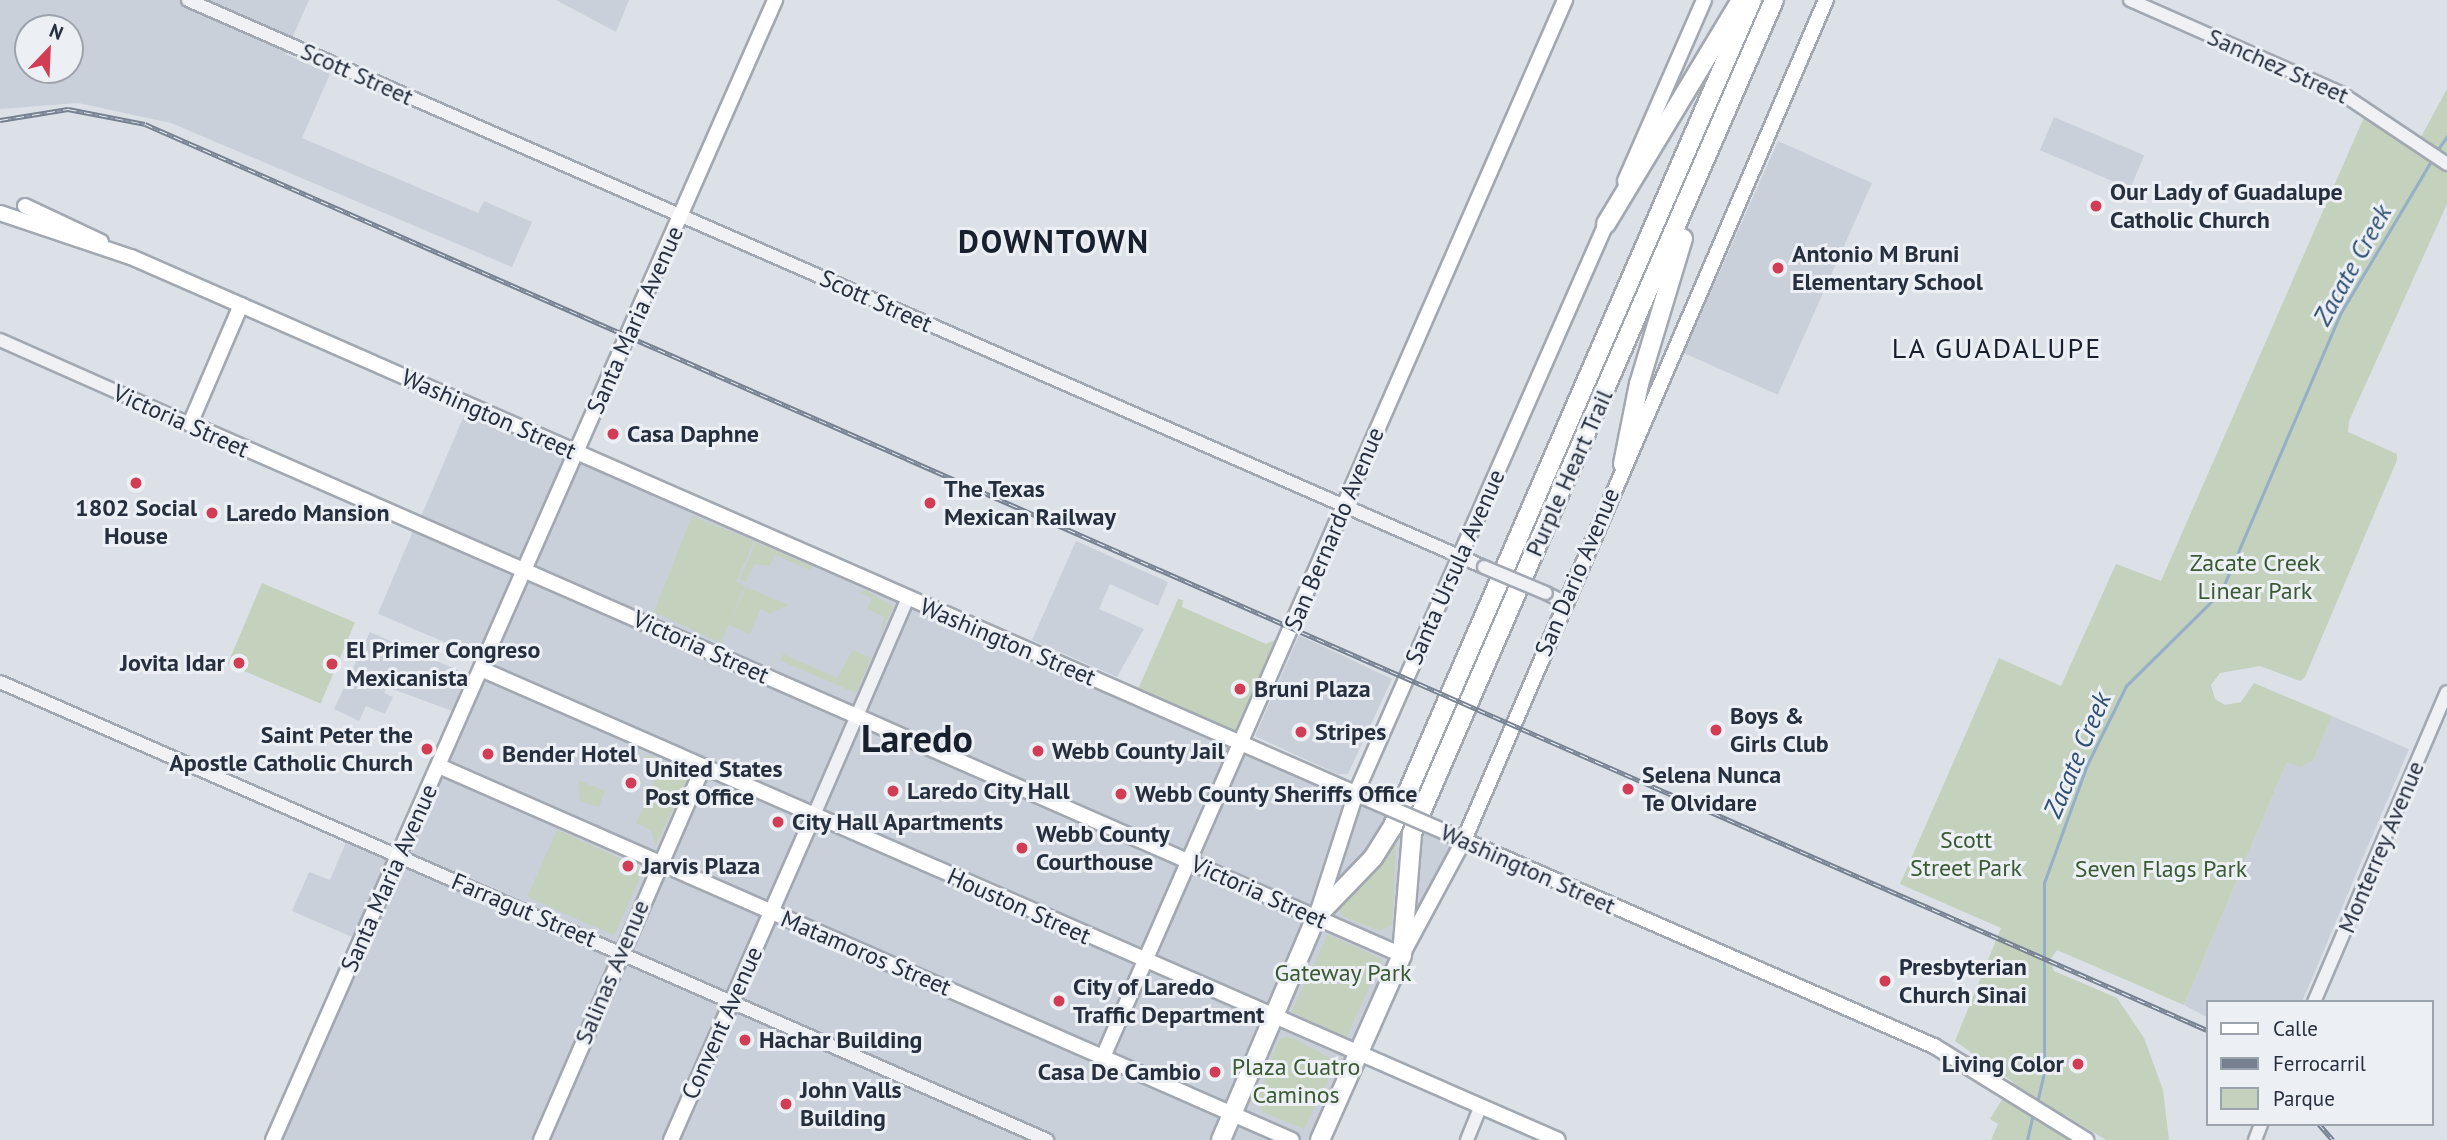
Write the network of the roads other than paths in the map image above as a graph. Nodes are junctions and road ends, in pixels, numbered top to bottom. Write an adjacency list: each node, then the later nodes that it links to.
1 (188, 0): 14 (street, Scott Street)
2 (775, 0): 14 (main road, Santa Maria Avenue)
3 (1565, 0): 22 (main road, San Bernardo Avenue)
4 (1704, 0): 15 (main road, Santa Ursula Avenue)
5 (1741, 0): 15 (highway)
6 (1752, 0): 41 (highway, Purple Heart Trail)
7 (1774, 0): 10 (highway, Purple Heart Trail)
8 (1826, 0): 21 (main road, San Dario Avenue)
9 (2130, 0): 11 (street, Sanchez Street)
10 (1723, 122): 21 (highway); 43 (highway, Purple Heart Trail)
11 (2447, 164)
12 (25, 206): 16 (main road)
13 (2, 214): 16 (main road, Washington Street)
14 (681, 216): 20 (main road, Santa Maria Avenue); 22 (street, Scott Street)
15 (1606, 224): 23 (main road, Santa Ursula Avenue)
16 (131, 257): 17 (main road, Washington Street)
17 (241, 305): 19 (main road); 20 (main road, Washington Street)
18 (0, 340): 19 (street, Victoria Street)
19 (190, 424): 24 (main road, Victoria Street)
20 (576, 452): 24 (main road, Santa Maria Avenue); 25 (main road, Washington Street)
21 (1623, 464): 26 (main road, San Dario Avenue)
22 (1344, 505): 23 (street, Scott Street); 31 (main road, San Bernardo Avenue)
23 (1460, 556): 26 (street, Scott Street, bridge); 34 (main road, Santa Ursula Avenue)
24 (525, 570): 27 (main road, Santa Maria Avenue); 30 (main road, Victoria Street)
25 (908, 598): 30 (street, Convent Avenue); 31 (main road, Washington Street)
26 (1564, 602): 36 (main road, San Dario Avenue)
27 (481, 669): 32 (main road, Santa Maria Avenue); 33 (main road, Houston Street)
28 (0, 682): 37 (street, Farragut Street)
29 (2447, 692): 45 (street, Monterrey Avenue)
30 (857, 716): 35 (street, Convent Avenue); 38 (main road, Victoria Street)
31 (1240, 743): 34 (main road, Washington Street); 38 (main road, San Bernardo Avenue)
32 (439, 766): 37 (main road, Santa Maria Avenue); 39 (main road, Matamoros Street)
33 (703, 767): 35 (main road, Houston Street); 39 (main road, Salinas Avenue)
34 (1356, 793): 36 (main road, Washington Street, bridge); 41 (main road, Santa Ursula Avenue)
35 (814, 816): 40 (main road, Convent Avenue); 44 (main road, Houston Street)
36 (1464, 840): 43 (main road, San Dario Avenue); 61 (main road, Washington Street)
37 (397, 856): 42 (street, Farragut Street); 52 (main road, Santa Maria Avenue)
38 (1188, 861): 41 (main road, Victoria Street); 44 (main road, San Bernardo Avenue)
39 (659, 863): 40 (main road, Matamoros Street); 42 (main road, Salinas Avenue)
40 (772, 912): 46 (main road, Convent Avenue); 49 (main road, Matamoros Street)
41 (1316, 917): 43 (main road, Victoria Street); 47 (highway, Santa Ursula Avenue)
42 (620, 953): 46 (street, Farragut Street); 53 (main road, Salinas Avenue)
43 (1402, 955): 48 (highway, San Dario Avenue)
44 (1144, 961): 47 (main road, Houston Street); 49 (main road, San Bernardo Avenue)
45 (2315, 1000)
46 (731, 1003): 54 (main road, Convent Avenue); 55 (street, Farragut Street)
47 (1273, 1017): 48 (main road, Houston Street); 51 (highway, Santa Ursula Avenue)
48 (1358, 1053): 50 (main road, Houston Street); 58 (highway, San Dario Avenue)
49 (1102, 1057): 51 (main road, Matamoros Street)
50 (1481, 1106): 59 (street); 60 (main road, Houston Street)
51 (1233, 1112): 56 (highway, Santa Ursula Avenue); 57 (main road, Matamoros Street)
52 (273, 1140)
53 (541, 1140)
54 (671, 1140)
55 (1047, 1140)
56 (1221, 1140)
57 (1292, 1140)
58 (1320, 1140)
59 (1467, 1140)
60 (1558, 1140)
61 (2086, 1140)

